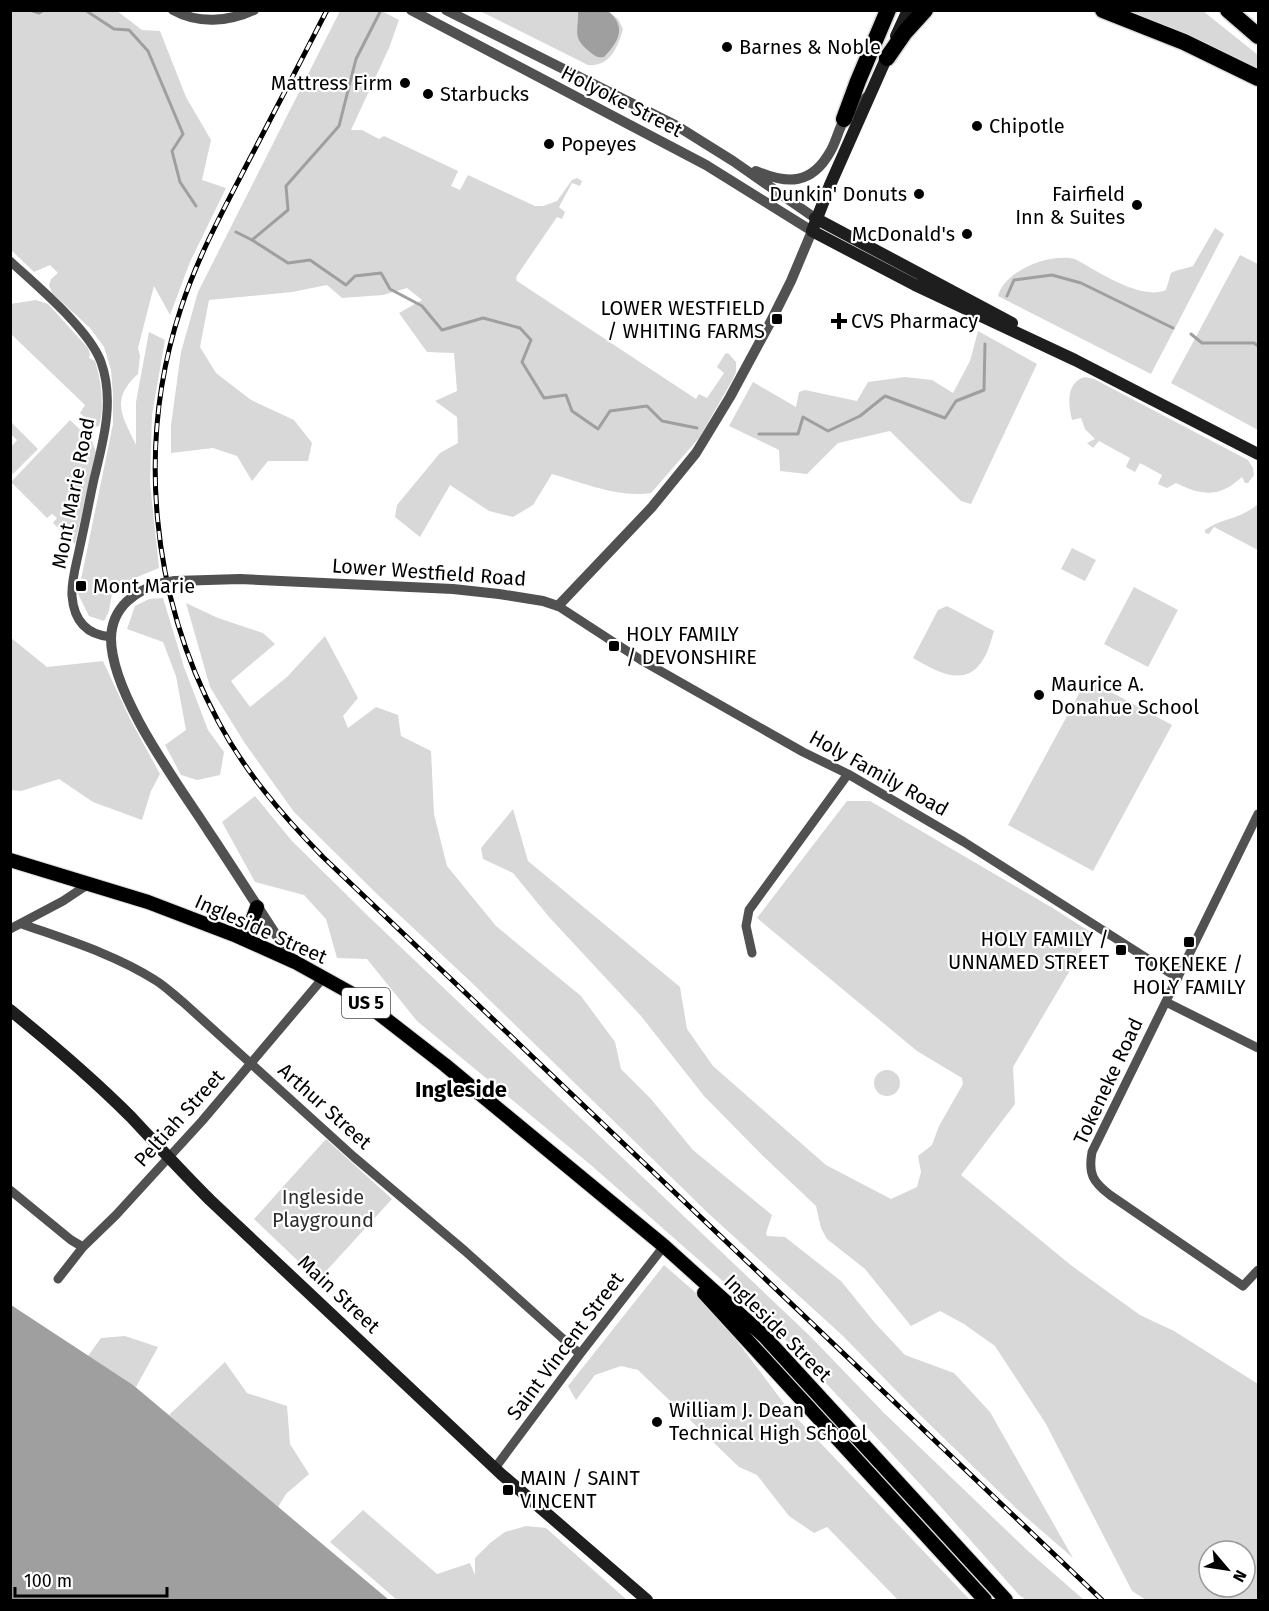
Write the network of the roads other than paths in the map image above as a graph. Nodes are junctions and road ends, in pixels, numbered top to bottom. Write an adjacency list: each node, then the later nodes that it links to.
1 (173, 10): 2 (street)
2 (254, 10)
3 (411, 10): 17 (street, Holyoke Street)
4 (446, 10): 15 (street, Holyoke Street)
5 (888, 10): 14 (highway)
6 (908, 10): 11 (main road)
7 (925, 10): 11 (highway)
8 (1103, 10): 12 (highway)
9 (1228, 10): 10 (highway)
10 (1258, 36)
11 (886, 58): 13 (main road)
12 (1258, 78)
13 (872, 92): 14 (street); 16 (main road)
14 (844, 119): 15 (street)
15 (733, 161): 16 (street, Holyoke Street)
16 (815, 218): 17 (main road); 19 (main road)
17 (812, 231): 19 (main road); 21 (street)
18 (10, 261): 22 (street, Mont Marie Road)
19 (1075, 360): 20 (main road)
20 (1258, 454)
21 (558, 606): 22 (street, Lower Westfield Road, bridge); 23 (street, Holy Family Road)
22 (111, 637): 27 (street)
23 (848, 774): 31 (street); 34 (street, Holy Family Road)
24 (1258, 814): 34 (street, Tokeneke Road)
25 (10, 860): 26 (main road, Ingleside Street / US 5)
26 (90, 883): 28 (street); 30 (main road, Ingleside Street / US 5)
27 (257, 907): 30 (main road); 32 (street)
28 (22, 924): 29 (street); 38 (street, Arthur Street)
29 (10, 929)
30 (237, 936): 32 (main road, Ingleside Street / US 5)
31 (752, 954)
32 (295, 962): 33 (main road, Ingleside Street / US 5)
33 (323, 978): 38 (street, Peltiah Street); 41 (main road, Ingleside Street / US 5)
34 (1178, 978): 35 (street, Tokeneke Road)
35 (1166, 1002): 37 (street); 43 (street, Tokeneke Road)
36 (10, 1010): 39 (main road, Main Street)
37 (1258, 1048)
38 (251, 1064): 39 (street, Peltiah Street); 45 (street, Arthur Street)
39 (167, 1158): 42 (street, Peltiah Street); 46 (main road, Main Street)
40 (10, 1190): 42 (street)
41 (664, 1246): 45 (street, Saint Vincent Street); 48 (main road, Ingleside Street / US 5); 49 (main road, Ingleside Street / US 5)
42 (83, 1247): 44 (street, Peltiah Street)
43 (1258, 1270)
44 (58, 1280)
45 (580, 1354): 46 (street, Saint Vincent Street)
46 (495, 1468): 47 (main road, Main Street)
47 (647, 1600)
48 (986, 1600)
49 (1006, 1600)

